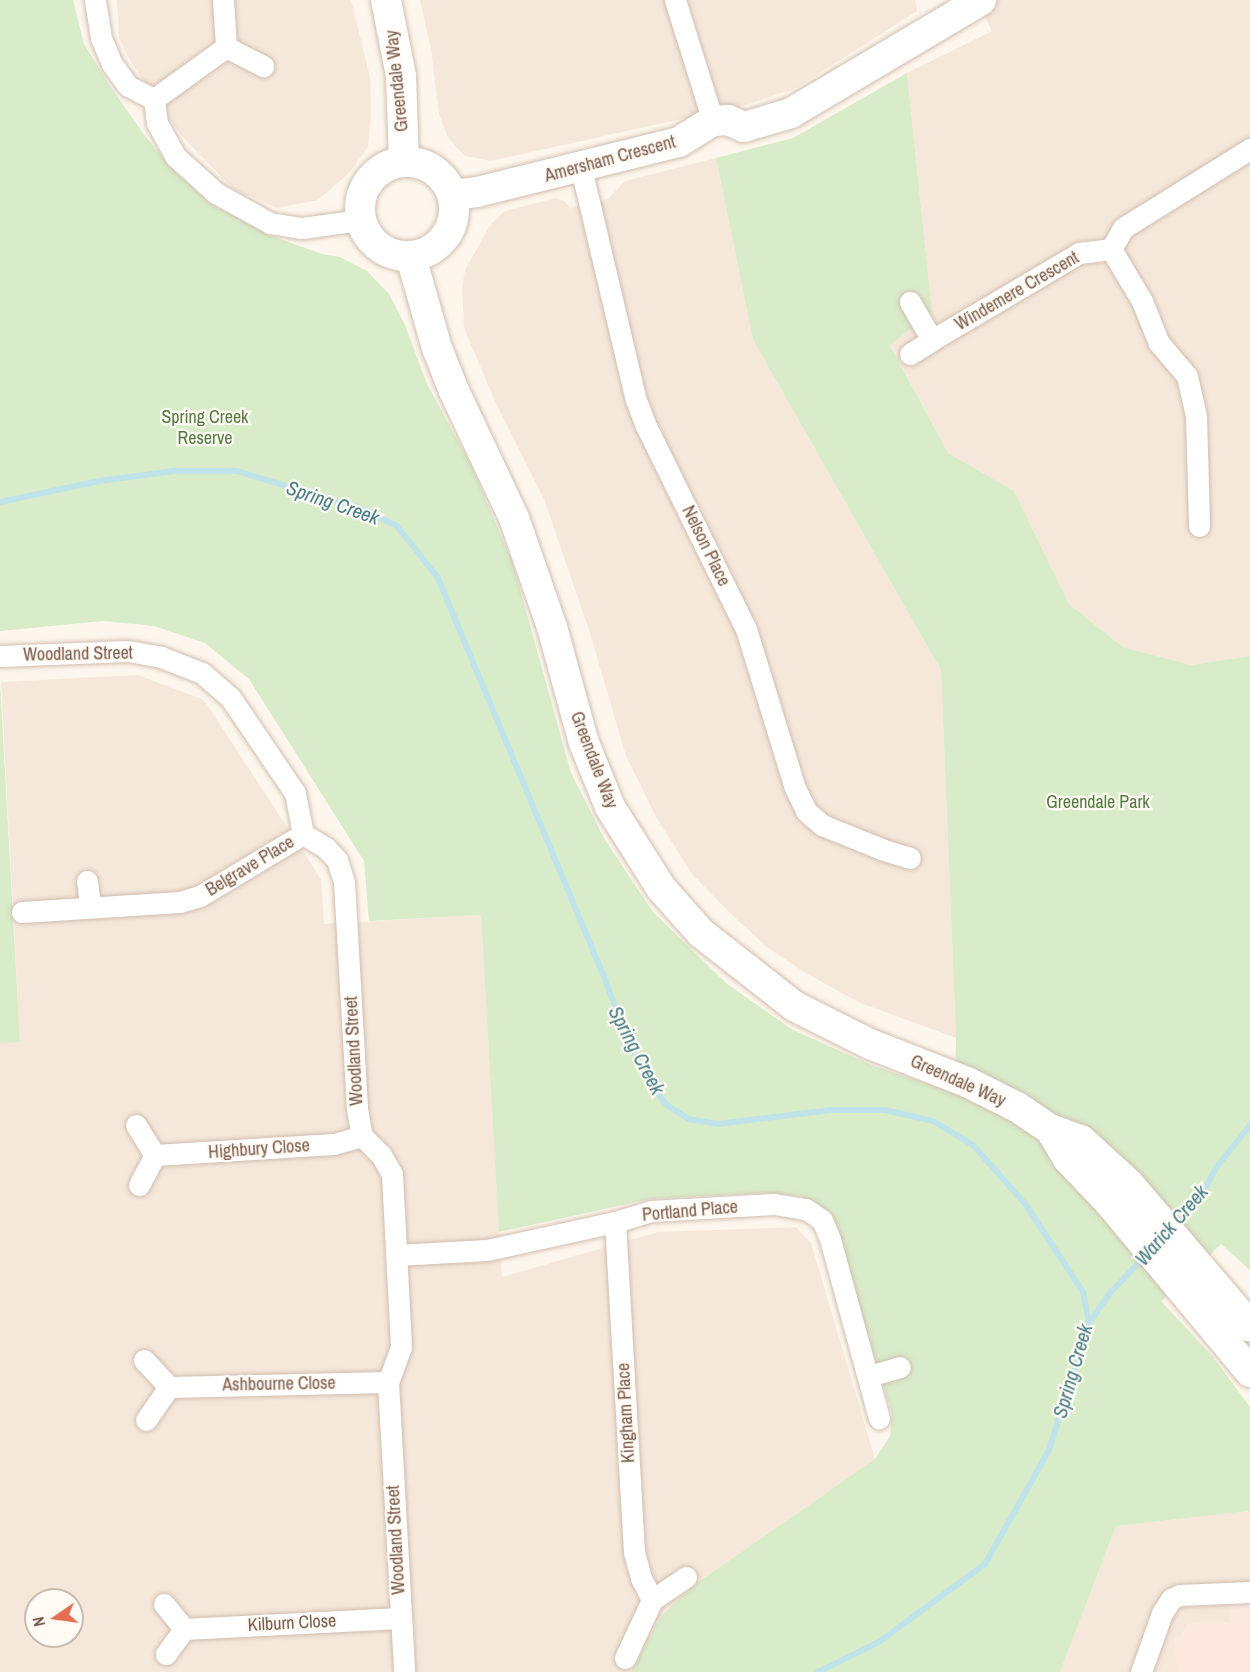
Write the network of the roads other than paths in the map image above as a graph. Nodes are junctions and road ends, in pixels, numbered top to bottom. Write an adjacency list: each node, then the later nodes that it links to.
1 (95, 0): 8 (street)
2 (223, 0): 6 (street)
3 (386, 0): 11 (street, Greendale Way)
4 (675, 0): 9 (street)
5 (963, 5): 9 (street)
6 (226, 47): 7 (street); 8 (street)
7 (263, 66)
8 (154, 99): 14 (street)
9 (713, 121): 12 (street, Amersham Crescent)
10 (1250, 149): 15 (street)
11 (404, 162): 13 (street); 14 (street)
12 (581, 168): 13 (street, Amersham Crescent); 23 (street, Nelson Place)
13 (453, 195): 16 (street)
14 (361, 220): 16 (street)
15 (1111, 249): 18 (street, Windemere Crescent); 20 (street)
16 (411, 257): 33 (street, Greendale Way)
17 (910, 302): 18 (street)
18 (932, 340): 19 (street, Windemere Crescent)
19 (910, 354)
20 (1199, 526)
21 (0, 656): 22 (street, Woodland Street)
22 (303, 834): 25 (street, Belgrave Place); 28 (street, Woodland Street)
23 (910, 858)
24 (87, 881): 25 (street)
25 (90, 908): 26 (street, Belgrave Place)
26 (22, 912)
27 (136, 1125): 29 (street)
28 (362, 1136): 29 (street, Highbury Close); 32 (street, Woodland Street)
29 (155, 1155): 30 (street)
30 (139, 1185)
31 (615, 1222): 32 (street, Portland Place); 37 (street, Portland Place); 44 (street, Kingham Place)
32 (396, 1255): 38 (street, Woodland Street)
33 (1242, 1325): 36 (street, Greendale Way)
34 (144, 1360): 39 (street)
35 (900, 1367): 37 (street)
36 (1250, 1372)
37 (869, 1376): 40 (street, Portland Place)
38 (388, 1382): 39 (street, Ashbourne Close); 46 (street, Woodland Street)
39 (169, 1387): 41 (street)
40 (879, 1418)
41 (146, 1420)
42 (686, 1577): 44 (street)
43 (1250, 1592): 51 (street)
44 (652, 1600): 49 (street)
45 (164, 1604): 47 (street)
46 (400, 1618): 47 (street, Kilburn Close); 50 (street, Woodland Street)
47 (184, 1629): 48 (street)
48 (166, 1654)
49 (625, 1658)
50 (404, 1672)
51 (1141, 1672)

